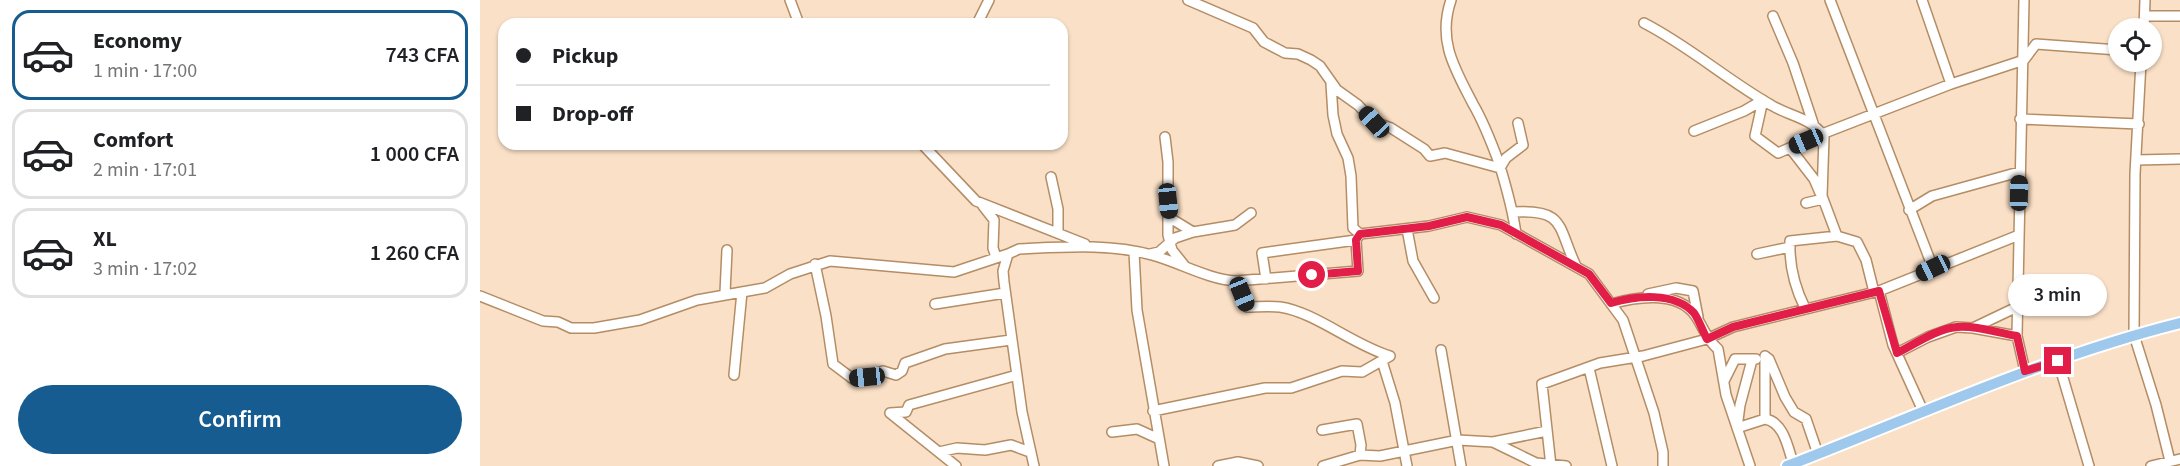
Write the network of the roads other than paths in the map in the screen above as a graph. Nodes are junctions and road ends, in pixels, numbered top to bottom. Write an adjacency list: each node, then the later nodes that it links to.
1 (790, 0): 12 (street)
2 (989, 0): 13 (street)
3 (1188, 0): 18 (street)
4 (1451, 0): 33 (street)
5 (1830, 0): 21 (street)
6 (1922, 0): 19 (street)
7 (2024, 0): 16 (street)
8 (2145, 0): 10 (street)
9 (1773, 16): 24 (street)
10 (2145, 16): 11 (street)
11 (2180, 16)
12 (797, 18)
13 (980, 18)
14 (1644, 23): 20 (street)
15 (2108, 49): 16 (street)
16 (2024, 60): 19 (street); 22 (street)
17 (2141, 72): 25 (street)
18 (1331, 82): 33 (street); 49 (street)
19 (1951, 84): 21 (street)
20 (1763, 99): 24 (street); 26 (street); 29 (street)
21 (1874, 115): 27 (street); 39 (street)
22 (2020, 119): 25 (street); 34 (street)
23 (1518, 123): 33 (street)
24 (1813, 123): 27 (street)
25 (2139, 124): 32 (street)
26 (1694, 131)
27 (1822, 134): 29 (street); 36 (street)
28 (1165, 137): 42 (street)
29 (1790, 148): 36 (street)
30 (928, 150): 37 (street)
31 (2180, 159): 32 (street)
32 (2137, 160): 79 (street)
33 (1500, 168): 40 (street)
34 (2019, 172): 39 (street); 47 (street)
35 (1051, 177): 45 (street)
36 (1822, 197): 38 (street); 48 (street)
37 (976, 201): 45 (street); 58 (street)
38 (1806, 203)
39 (1909, 210): 62 (street)
40 (1513, 212): 46 (street); 61 (street)
41 (1251, 213): 44 (street)
42 (1170, 218): 44 (street); 50 (street)
43 (1407, 229): 46 (street); 49 (street); 71 (street)
44 (1193, 232): 50 (street)
45 (1058, 233): 51 (street)
46 (1516, 234): 61 (street)
47 (2019, 235): 62 (street); 74 (street)
48 (1837, 236): 52 (street); 65 (street)
49 (1358, 237): 63 (street); 63 (street)
50 (1170, 244): 56 (street); 60 (street)
51 (1091, 246): 54 (street); 55 (street)
52 (1790, 247): 57 (street); 75 (street)
53 (727, 250): 67 (street)
54 (1134, 252): 56 (street); 95 (street)
55 (1008, 254): 58 (street); 68 (street)
56 (1150, 254): 60 (street)
57 (1757, 254)
58 (996, 257): 59 (street)
59 (815, 264): 66 (street); 82 (street)
60 (1185, 266): 64 (street)
61 (1576, 267): 72 (street)
62 (1933, 268): 65 (street)
63 (1266, 279): 64 (street)
64 (1236, 281): 88 (street)
65 (1877, 291): 75 (street); 84 (street)
66 (742, 292): 67 (street); 92 (street)
67 (725, 293): 69 (street)
68 (1005, 293): 73 (street); 82 (street)
69 (480, 296)
70 (1634, 297): 72 (street); 76 (street); 76 (street)
71 (1434, 298)
72 (1611, 303): 86 (street)
73 (934, 304)
74 (2017, 307): 78 (street); 80 (street)
75 (1805, 308): 81 (street)
76 (1698, 323): 81 (street)
77 (2180, 323): 79 (main road)
78 (1973, 328): 80 (street); 84 (street)
79 (2134, 335): 89 (main road); 112 (street)
80 (2017, 336): 91 (street)
81 (1707, 339): 86 (street); 94 (street)
82 (1011, 340): 93 (street)
83 (1441, 350): 103 (street)
84 (1897, 353): 96 (street)
85 (1765, 356): 87 (street); 97 (street); 108 (street)
86 (1635, 358): 90 (street); 126 (street)
87 (1752, 360): 94 (street); 98 (street)
88 (1382, 361): 95 (street); 105 (street)
89 (2058, 361): 91 (main road); 128 (street)
90 (1589, 368): 100 (street); 125 (street)
91 (2025, 371): 96 (main road)
92 (734, 375)
93 (1017, 375): 106 (street); 107 (street)
94 (1724, 381): 98 (street)
95 (1153, 411): 102 (street)
96 (1923, 411): 108 (main road)
97 (1765, 419): 98 (street); 114 (street)
98 (1737, 428): 127 (street)
99 (1322, 430): 109 (street)
100 (1547, 431): 104 (street); 123 (street)
101 (1112, 432): 102 (street)
102 (1159, 439): 117 (street)
103 (1458, 440): 104 (street); 105 (street); 122 (street)
104 (1493, 442): 123 (street)
105 (1403, 450): 111 (street); 121 (street)
106 (939, 452): 107 (street); 115 (street)
107 (1030, 452): 116 (street)
108 (1818, 454): 114 (main road)
109 (1360, 455): 111 (street); 120 (street)
110 (2180, 459): 112 (street)
111 (1380, 461)
112 (2169, 461): 129 (street)
113 (1239, 464): 118 (street); 119 (street)
114 (1790, 465)
115 (956, 466)
116 (1034, 466)
117 (1164, 466)
118 (1218, 466)
119 (1258, 466)
120 (1323, 466)
121 (1407, 466)
122 (1461, 466)
123 (1551, 466): 124 (street)
124 (1566, 466)
125 (1612, 466)
126 (1663, 466)
127 (1750, 466)
128 (2089, 466)
129 (2151, 466)

